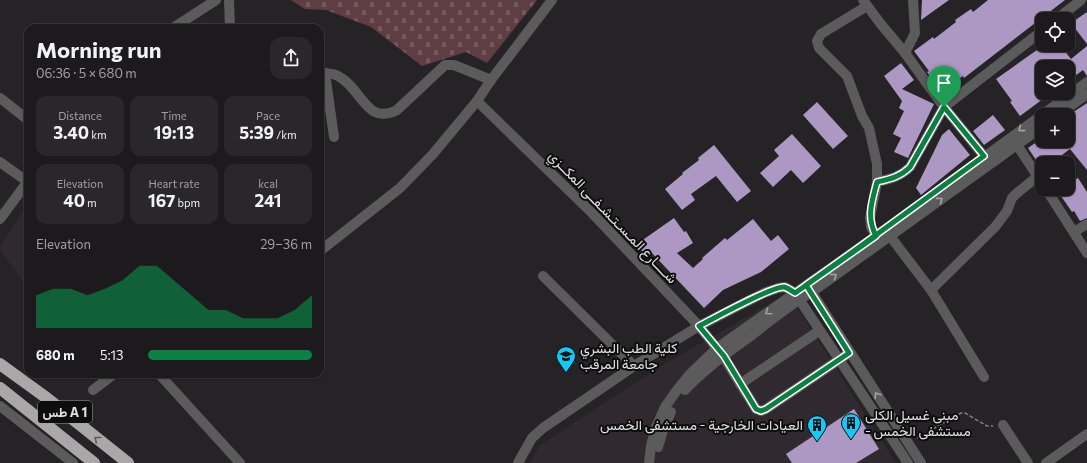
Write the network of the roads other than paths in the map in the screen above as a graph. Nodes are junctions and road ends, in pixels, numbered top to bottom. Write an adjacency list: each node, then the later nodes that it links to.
1 (216, 0): 8 (street)
2 (228, 0): 9 (street)
3 (552, 0): 13 (street)
4 (913, 0): 11 (street)
5 (1082, 0): 7 (street)
6 (865, 3): 11 (street); 29 (street)
7 (1066, 12)
8 (179, 24)
9 (230, 24)
10 (1035, 36): 19 (street)
11 (905, 53): 19 (street)
12 (324, 73): 13 (street)
13 (491, 80): 18 (street)
14 (1087, 82): 25 (street, one-way to 25)
15 (324, 84): 23 (street)
16 (1087, 94): 20 (street)
17 (0, 98): 21 (street)
18 (477, 101): 38 (street); 44 (street, شــــارع المـسـتـشـفــى المكــزي)
19 (944, 107): 25 (street); 29 (street)
20 (1068, 108)
21 (24, 117)
22 (1035, 131): 24 (street)
23 (334, 137)
24 (1016, 145): 27 (street); 37 (street, one-way to 24)
25 (984, 156): 36 (street)
26 (0, 162): 28 (street)
27 (1035, 173)
28 (24, 178)
29 (877, 182): 36 (street)
30 (1035, 183): 42 (street)
31 (24, 186): 33 (street)
32 (1051, 196): 35 (street)
33 (0, 219)
34 (1087, 224): 35 (street)
35 (1074, 232): 39 (street)
36 (876, 236): 41 (street)
37 (890, 236): 41 (street, one-way to 37); 42 (street)
38 (324, 248)
39 (1087, 253)
40 (543, 276): 50 (street)
41 (809, 288): 43 (street); 47 (street)
42 (931, 290): 51 (street)
43 (796, 297): 44 (street); 45 (street); 46 (street)
44 (699, 326): 46 (street, شــــارع المـسـتـشـفــى المكــزي); 50 (street)
45 (819, 331): 48 (street); 54 (street)
46 (720, 352): 54 (street, شــــارع المـسـتـشـفــى المكــزي); 65 (street); 66 (street)
47 (849, 353): 48 (street); 68 (street, one-way to 47)
48 (839, 360): 54 (street, شــــارع المـسـتـشـفــى المكــزي); 67 (street)
49 (0, 364): 62 (highway, طس A 1, one-way to 49)
50 (634, 366): 64 (street)
51 (984, 377)
52 (109, 378): 56 (street)
53 (163, 378): 63 (street)
54 (740, 384)
55 (0, 388): 61 (highway, طس A 1)
56 (93, 390)
57 (0, 406): 60 (street)
58 (1002, 425): 69 (street)
59 (1087, 434): 70 (street)
60 (71, 462)
61 (94, 463)
62 (128, 463)
63 (240, 463)
64 (518, 463)
65 (649, 463)
66 (656, 463)
67 (908, 463)
68 (921, 463)
69 (1028, 463)
70 (1046, 463)

